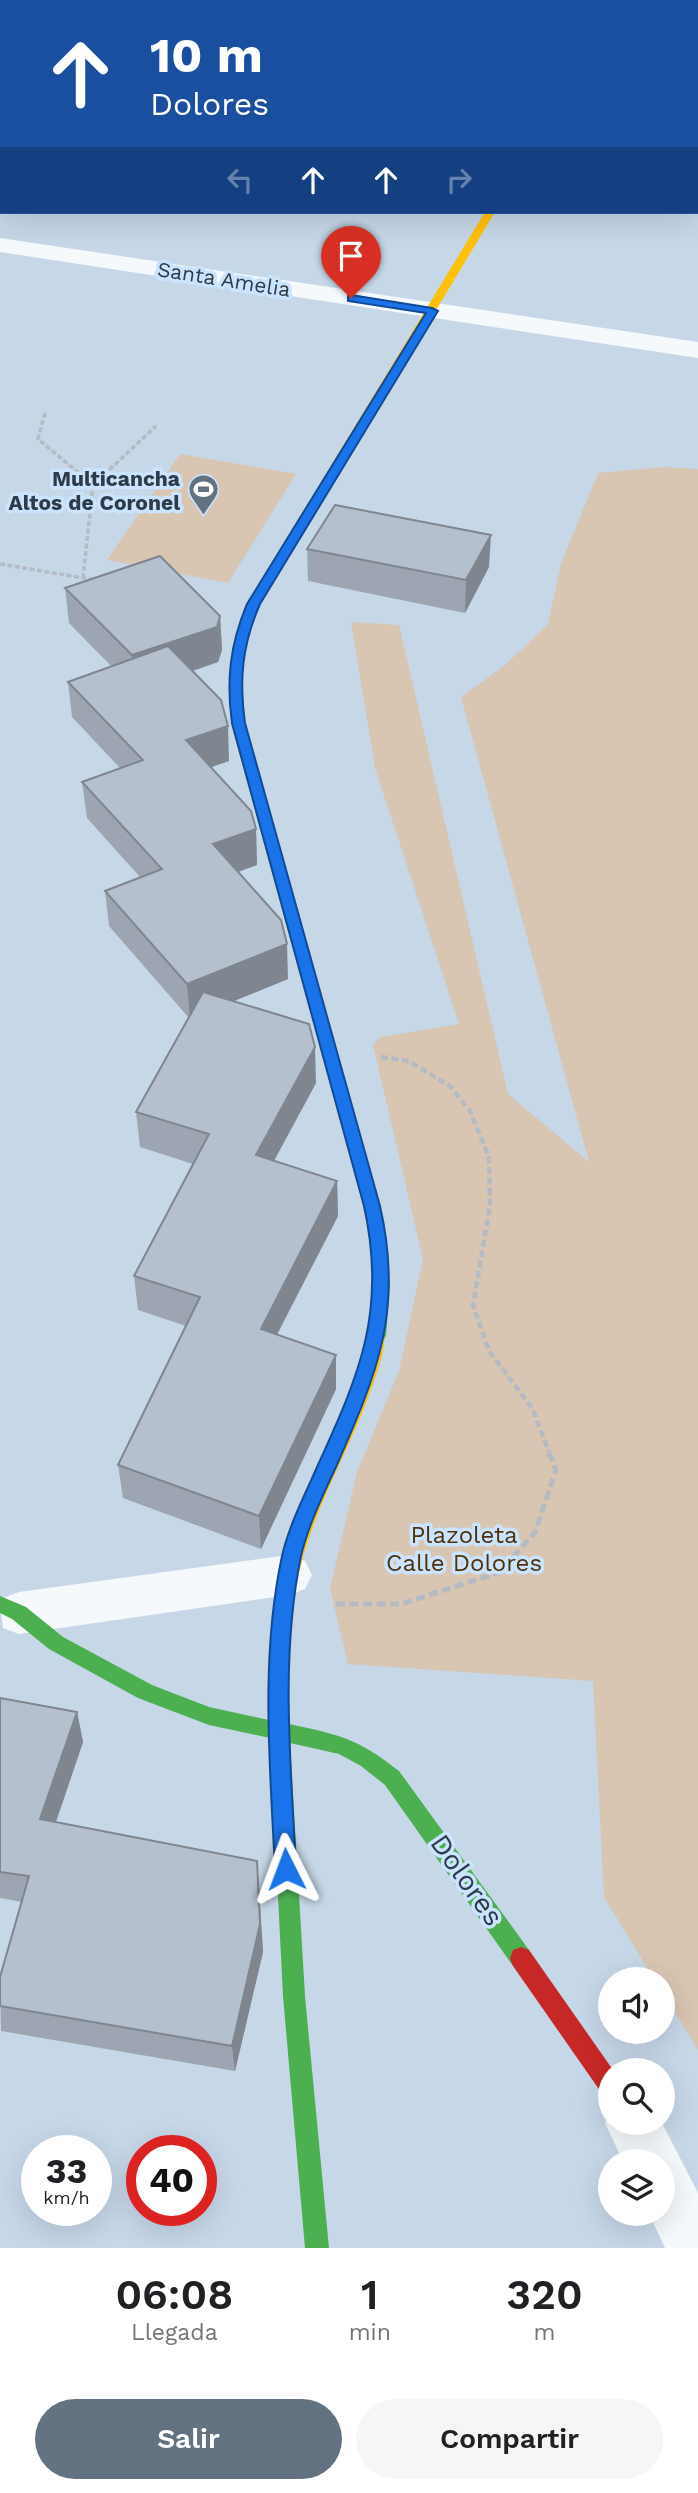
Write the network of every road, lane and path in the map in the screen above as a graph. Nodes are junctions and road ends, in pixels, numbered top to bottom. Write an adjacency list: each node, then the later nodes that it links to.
1 (489, 214): 3 (street)
2 (0, 245): 3 (street, Santa Amelia)
3 (432, 311): 4 (street, Santa Amelia); 11 (street)
4 (698, 350)
5 (45, 412): 7 (path)
6 (156, 426): 7 (path)
7 (93, 485): 9 (path)
8 (0, 564): 9 (path)
9 (83, 578): 10 (path)
10 (96, 580)
11 (328, 1049): 12 (street); 12 (path)
12 (286, 1589): 13 (street, Dolores); 14 (street)
13 (10, 1608): 14 (street, Dolores)
14 (279, 1731): 15 (street, Dolores); 17 (street)
15 (598, 2068)
16 (675, 2206): 18 (street)
17 (317, 2248)
18 (695, 2248)

